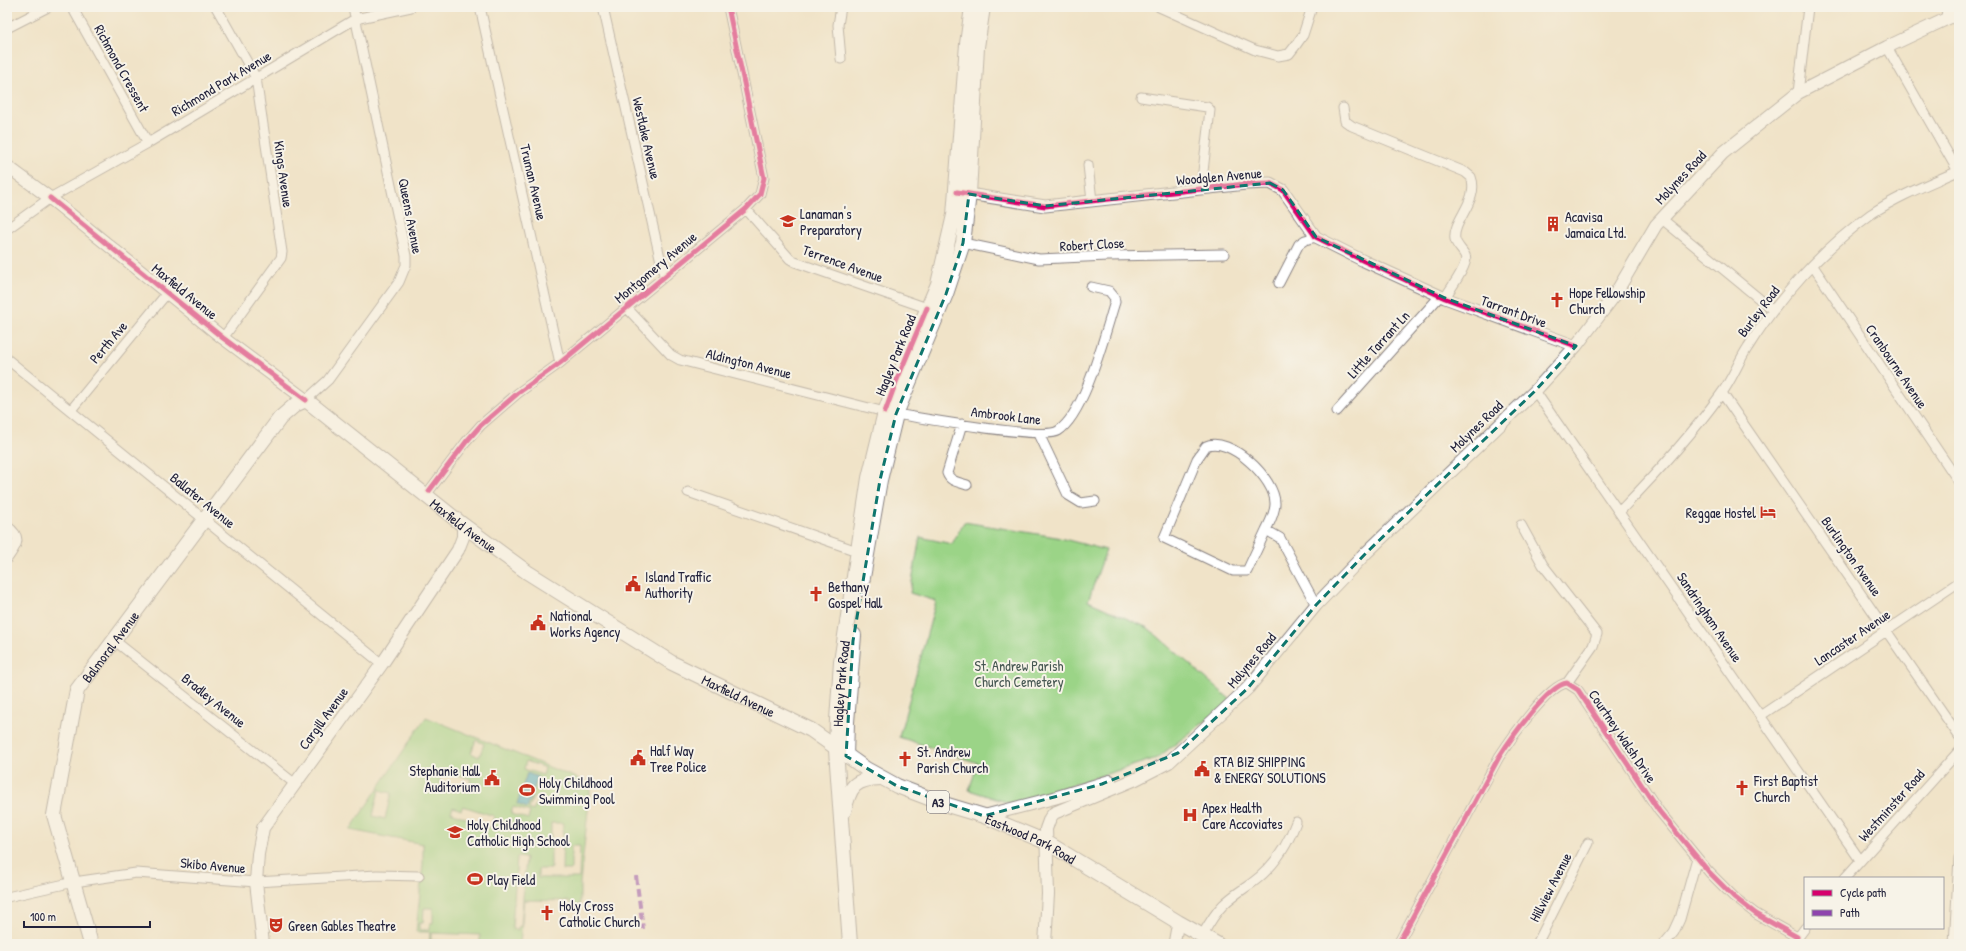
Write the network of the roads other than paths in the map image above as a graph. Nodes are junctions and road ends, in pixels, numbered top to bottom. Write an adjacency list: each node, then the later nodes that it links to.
1 (48, 7): 17 (street)
2 (72, 7): 24 (street, Richmond Cressent)
3 (216, 7): 20 (street, Kings Avenue)
4 (353, 7): 16 (street, Queens Avenue)
5 (411, 7): 16 (street, Richmond Park Avenue)
6 (480, 7): 50 (street, Truman Avenue)
7 (603, 7): 39 (street, Westlake Avenue)
8 (728, 7): 32 (street, Montgomery Avenue)
9 (841, 7): 19 (street)
10 (974, 7): 29 (main road, Hagley Park Road)
11 (1159, 7): 12 (street)
12 (1312, 7)
13 (1808, 7): 21 (street)
14 (1946, 13): 15 (main road, Molynes Road); 18 (main road, Molynes Road)
15 (1959, 13)
16 (355, 19): 20 (street, Richmond Park Avenue); 53 (street, Queens Avenue)
17 (7, 28)
18 (1887, 47): 21 (main road, Molynes Road); 27 (street)
19 (841, 59)
20 (256, 78): 24 (street, Richmond Park Avenue); 47 (street, Kings Avenue)
21 (1798, 93): 33 (main road, Molynes Road)
22 (1141, 97): 28 (street)
23 (1343, 108): 43 (street, Little Tarrant Ln)
24 (148, 143): 30 (street, Richmond Park Avenue)
25 (1088, 165): 31 (street)
26 (7, 166): 30 (main road, Maxfield Avenue)
27 (1959, 172): 38 (street, Burley Road)
28 (1201, 189): 31 (street, Woodglen Avenue); 35 (street, Woodglen Avenue)
29 (963, 193): 31 (street, Woodglen Avenue); 36 (main road, Hagley Park Road); 45 (main road, Hagley Park Road)
30 (50, 198): 34 (street, Richmond Park Avenue); 42 (main road, Maxfield Avenue)
31 (1092, 201)
32 (746, 209): 39 (street, Montgomery Avenue); 45 (street, Terrence Avenue)
33 (1662, 219): 46 (street); 48 (main road, Molynes Road)
34 (7, 229)
35 (1316, 237): 40 (street); 43 (street, Woodglen Avenue)
36 (963, 243): 37 (street, Robert Close); 56 (main road, Hagley Park Road)
37 (1224, 254)
38 (1812, 266): 46 (street, Burley Road); 59 (street, Cranbourne Avenue)
39 (664, 275): 44 (street, Montgomery Avenue)
40 (1278, 283)
41 (1091, 287): 58 (street, Ambrook Lane)
42 (168, 292): 47 (main road, Maxfield Avenue); 54 (street, Perth Ave)
43 (1442, 298): 48 (street, Tarrant Drive); 55 (street, Little Tarrant Ln)
44 (626, 307): 50 (street, Montgomery Avenue); 56 (street, Aldington Avenue)
45 (927, 308): 56 (main road, Hagley Park Road)
46 (1773, 310): 52 (street, Burley Road)
47 (223, 338): 53 (main road, Maxfield Avenue)
48 (1576, 346): 51 (main road, Molynes Road)
49 (7, 359): 54 (street, Ballater Avenue)
50 (560, 363): 61 (street, Montgomery Avenue)
51 (1536, 391): 64 (street, Sandringham Avenue); 73 (main road, Molynes Road)
52 (1722, 393): 64 (street, Burley Road); 74 (street, Burlington Avenue)
53 (306, 400): 65 (main road, Balmoral Avenue); 66 (main road, Maxfield Avenue)
54 (71, 410): 65 (street, Ballater Avenue)
55 (1337, 411)
56 (890, 413): 57 (street, Ambrook Lane); 70 (main road, Hagley Park Road); 81 (main road, Hagley Park Road)
57 (962, 424): 58 (street, Ambrook Lane); 60 (street)
58 (1039, 434): 63 (street)
59 (1959, 482)
60 (967, 485)
61 (429, 491)
62 (688, 492): 70 (street)
63 (1095, 501)
64 (1620, 511): 78 (street, Sandringham Avenue)
65 (203, 518): 75 (main road, Balmoral Avenue); 76 (street, Ballater Avenue)
66 (463, 525): 76 (main road, Cargill Avenue); 81 (main road, Maxfield Avenue)
67 (1521, 525): 77 (street)
68 (7, 526): 71 (street)
69 (1266, 530): 69 (street); 73 (street)
70 (857, 551): 81 (main road, Hagley Park Road)
71 (7, 559)
72 (1959, 582): 74 (street, Lancaster Avenue)
73 (1316, 605): 82 (main road, Molynes Road)
74 (1886, 631): 78 (street, Lancaster Avenue); 79 (street, Burlington Avenue)
75 (115, 641): 84 (street, Bradley Avenue); 95 (main road, Balmoral Avenue)
76 (382, 664): 84 (main road, Cargill Avenue)
77 (1567, 683): 90 (street, Courtney Walsh Drive); 108 (street)
78 (1760, 716): 92 (street, Sandringham Avenue)
79 (1959, 736)
80 (1959, 751): 92 (street, Westminster Road)
81 (841, 753): 83 (main road, Eastwood Park Road / A3); 87 (main road, Hagley Park Road)
82 (1178, 753): 85 (main road, Molynes Road); 88 (main road)
83 (881, 778): 85 (main road, Eastwood Park Road / A3); 87 (main road)
84 (294, 783): 96 (main road, Cargill Avenue)
85 (984, 816): 88 (main road, Eastwood Park Road / A3)
86 (1296, 822): 100 (street)
87 (841, 830): 104 (main road, Hagley Park Road)
88 (1046, 842): 98 (main road, Eastwood Park Road / A3); 105 (main road)
89 (1588, 843): 109 (street, Hillview Avenue)
90 (1697, 858): 101 (street, Courtney Walsh Drive); 110 (street)
91 (1959, 858): 111 (street)
92 (1860, 860): 94 (street, Westminster Road)
93 (419, 876): 96 (street, Skibo Avenue)
94 (1846, 877)
95 (74, 882): 96 (street, Skibo Avenue); 97 (street, Skibo Avenue); 102 (main road, Balmoral Avenue)
96 (256, 882): 103 (main road, Cargill Avenue)
97 (7, 897)
98 (1178, 922): 100 (main road, Eastwood Park Road / A3); 106 (street)
99 (1804, 929): 101 (street)
100 (1202, 936): 107 (main road, Eastwood Park Road / A3)
101 (1795, 941)
102 (91, 944)
103 (264, 944)
104 (850, 944)
105 (1045, 944)
106 (1174, 944)
107 (1217, 944)
108 (1398, 944)
109 (1537, 944)
110 (1664, 944)
111 (1954, 944)

